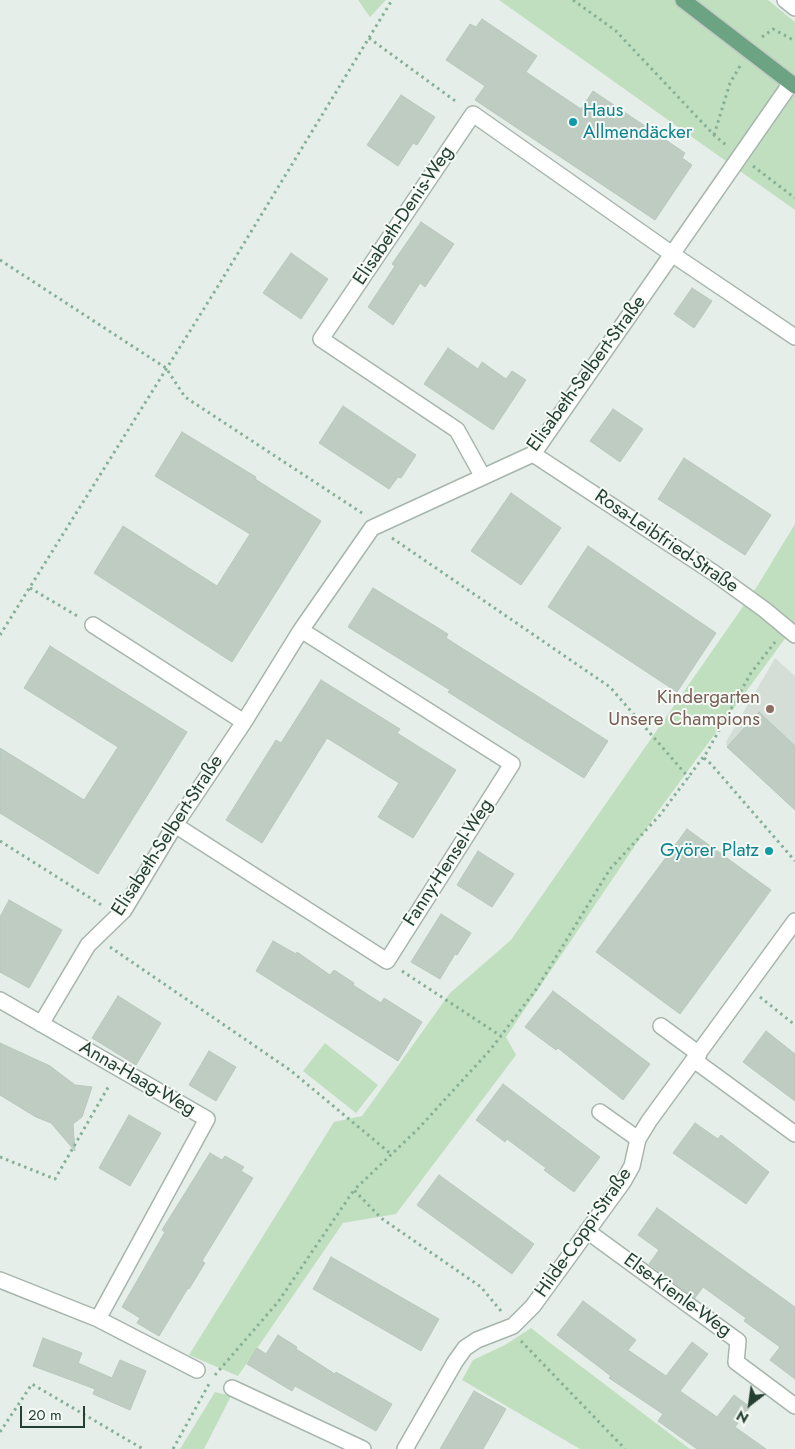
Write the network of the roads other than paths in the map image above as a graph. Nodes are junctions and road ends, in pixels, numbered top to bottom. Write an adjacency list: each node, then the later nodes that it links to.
1 (683, 0): 4 (main road)
2 (785, 0): 3 (street)
3 (795, 8)
4 (793, 85): 5 (street, Elisabeth-Selbert-Straße)
5 (672, 254): 6 (street); 7 (street, Elisabeth-Selbert-Straße); 8 (street, Elisabeth-Denis-Weg)
6 (795, 336)
7 (533, 454): 8 (street, Elisabeth-Selbert-Straße); 11 (street, Rosa-Leibfried-Straße)
8 (483, 477): 10 (street, Elisabeth-Selbert-Straße)
9 (93, 625): 12 (street)
10 (301, 630): 12 (street, Elisabeth-Selbert-Straße); 13 (street, Fanny-Hensel-Weg)
11 (790, 631)
12 (244, 722): 13 (street, Elisabeth-Selbert-Straße)
13 (175, 825): 16 (street, Elisabeth-Selbert-Straße)
14 (795, 921): 18 (street, Hilde-Coppi-Straße)
15 (0, 1000): 16 (street, Anna-Haag-Weg)
16 (41, 1024): 24 (street, Anna-Haag-Weg)
17 (661, 1026): 18 (street)
18 (696, 1057): 20 (street); 21 (street, Hilde-Coppi-Straße)
19 (600, 1112): 21 (street)
20 (795, 1134)
21 (638, 1139): 22 (street, Hilde-Coppi-Straße)
22 (587, 1231): 27 (street, Else-Kienle-Weg); 29 (street, Hilde-Coppi-Straße)
23 (0, 1280): 24 (street)
24 (98, 1319): 25 (street)
25 (197, 1370)
26 (232, 1388): 28 (street)
27 (795, 1406)
28 (363, 1449)
29 (405, 1449)

